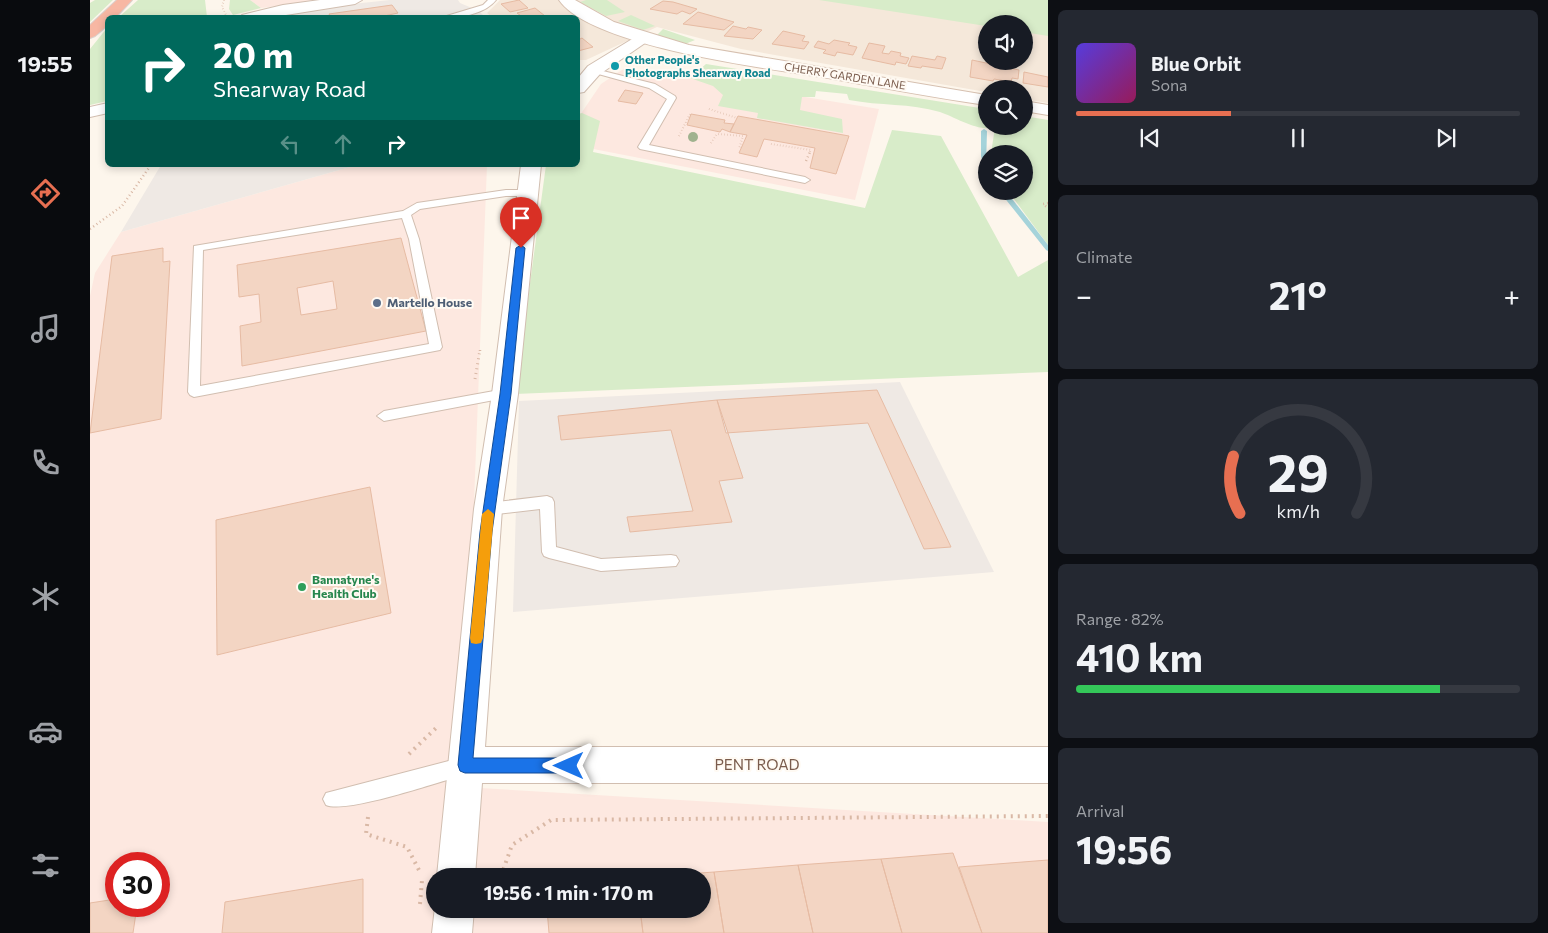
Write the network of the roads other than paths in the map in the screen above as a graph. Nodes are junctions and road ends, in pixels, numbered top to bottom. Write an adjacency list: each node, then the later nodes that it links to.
1 (125, 0): 5 (highway)
2 (354, 0): 6 (street)
3 (492, 0): 7 (lane)
4 (566, 0): 10 (street, CHERRY GARDEN LANE)
5 (109, 15)
6 (259, 15)
7 (455, 15)
8 (105, 19): 9 (highway)
9 (90, 33)
10 (642, 38): 11 (street); 13 (street, CHERRY GARDEN LANE)
11 (594, 70): 12 (street); 19 (lane)
12 (580, 86)
13 (978, 99)
14 (1033, 108): 16 (street)
15 (105, 109): 17 (street)
16 (1048, 110)
17 (90, 112)
18 (531, 167): 20 (street)
19 (804, 180)
20 (526, 193): 21 (lane); 22 (street)
21 (406, 214): 21 (lane)
22 (505, 394): 23 (lane); 24 (street)
23 (384, 416)
24 (488, 509): 25 (lane); 26 (street)
25 (671, 561)
26 (465, 765): 27 (street, PENT ROAD); 28 (lane); 29 (street)
27 (1048, 765)
28 (332, 798)
29 (457, 868)
30 (443, 918): 31 (street)
31 (452, 933)

